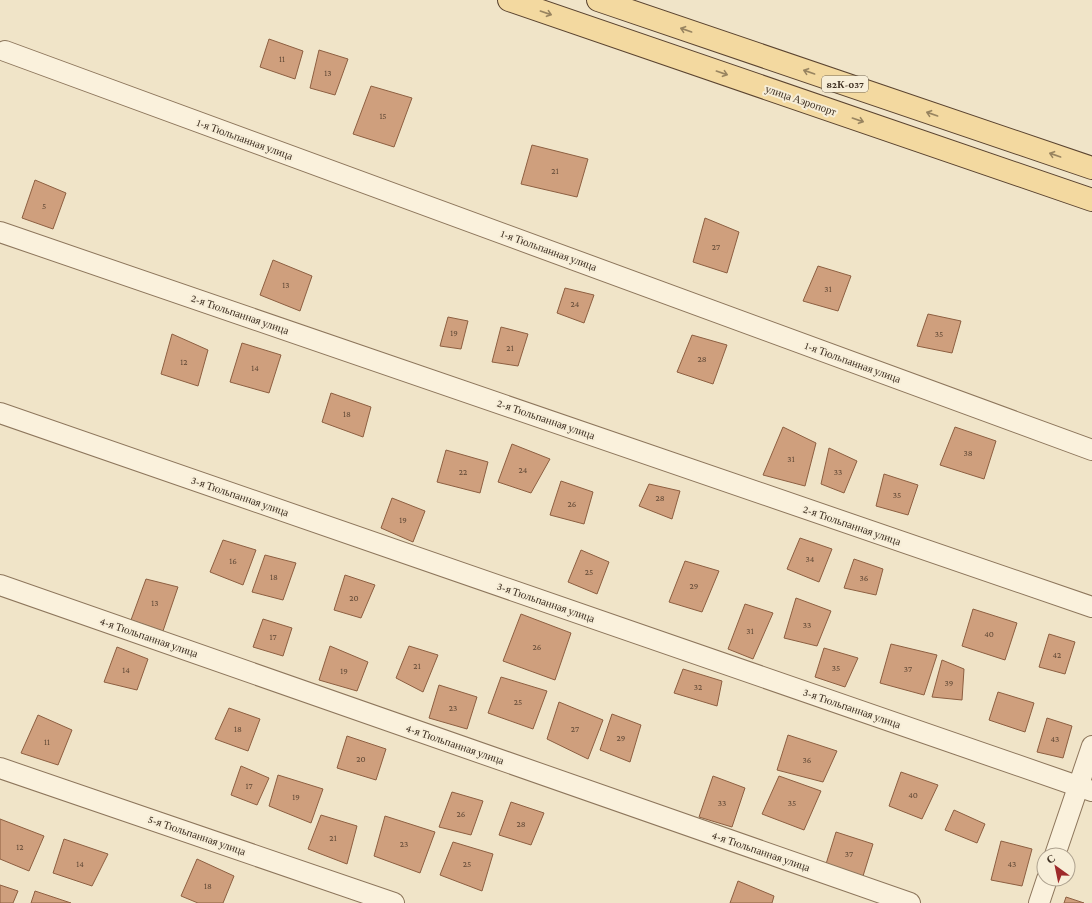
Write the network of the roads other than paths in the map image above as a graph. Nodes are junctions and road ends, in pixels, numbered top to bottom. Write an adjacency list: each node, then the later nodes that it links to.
1 (509, 0): 5 (main road, улица Аэропорт, one-way to 5)
2 (598, 0): 4 (main road, 82К-037, one-way to 2)
3 (5, 51): 8 (street, 1-я Тюльпанная улица)
4 (1092, 168)
5 (1092, 200)
6 (0, 232): 10 (street, 2-я Тюльпанная улица)
7 (0, 413): 13 (street, 3-я Тюльпанная улица)
8 (1092, 450)
9 (0, 585): 17 (street, 4-я Тюльпанная улица)
10 (1092, 607)
11 (1092, 746): 13 (street)
12 (0, 768): 16 (street, 5-я Тюльпанная улица)
13 (1085, 789): 14 (street)
14 (1059, 847)
15 (1044, 887): 18 (street)
16 (394, 903)
17 (910, 903)
18 (1039, 903)

